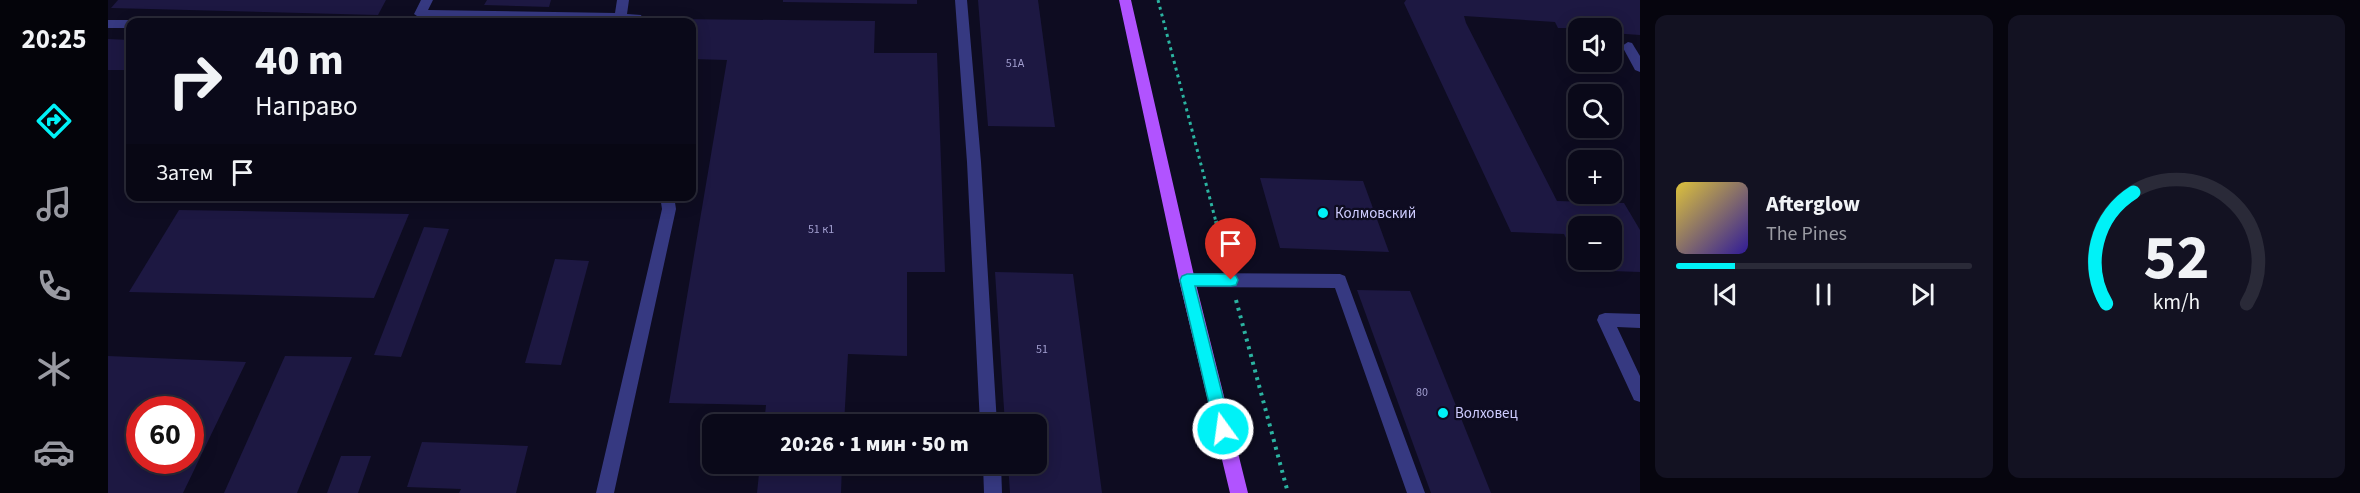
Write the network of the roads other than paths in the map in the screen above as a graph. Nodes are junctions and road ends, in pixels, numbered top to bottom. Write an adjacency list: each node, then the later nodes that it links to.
1 (427, 0): 5 (lane)
2 (623, 0): 5 (lane)
3 (961, 0): 15 (lane)
4 (1125, 0): 12 (main road)
5 (620, 17): 6 (lane)
6 (637, 18)
7 (108, 24): 8 (lane)
8 (126, 24)
9 (1628, 46): 10 (lane)
10 (1640, 67)
11 (668, 201): 17 (lane)
12 (1187, 280): 19 (main road); 20 (lane)
13 (1640, 321): 14 (lane)
14 (1640, 394)
15 (988, 414)
16 (992, 474): 18 (lane)
17 (605, 493)
18 (993, 493)
19 (1239, 493)
20 (1416, 493)

